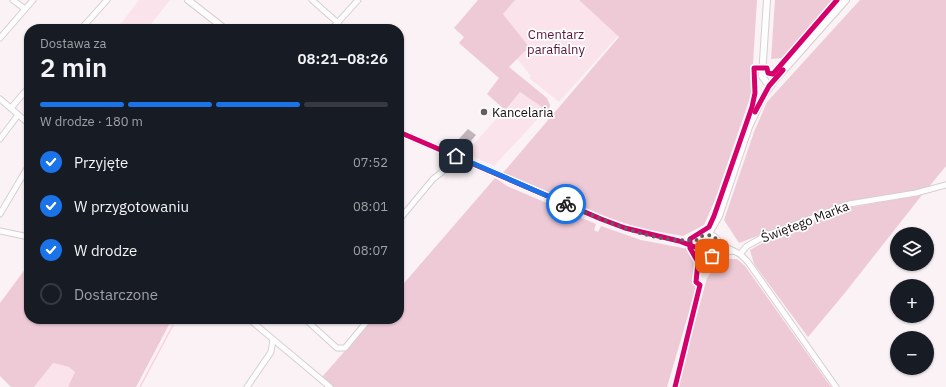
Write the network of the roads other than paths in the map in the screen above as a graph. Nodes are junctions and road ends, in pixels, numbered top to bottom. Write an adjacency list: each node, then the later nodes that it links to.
1 (13, 0): 9 (street)
2 (33, 0): 9 (street)
3 (107, 0): 11 (street)
4 (188, 0): 12 (street)
5 (312, 0): 10 (street)
6 (358, 0): 10 (street)
7 (767, 0): 14 (street)
8 (846, 0): 14 (street)
9 (25, 9): 13 (street)
10 (338, 23)
11 (85, 24)
12 (219, 24)
13 (0, 38)
14 (770, 86): 27 (street)
15 (24, 93): 17 (street)
16 (0, 99): 17 (street)
17 (11, 108): 18 (street)
18 (18, 115): 19 (street); 21 (street)
19 (24, 120)
20 (404, 134): 22 (street)
21 (0, 139)
22 (456, 156): 26 (street); 33 (street)
23 (24, 173): 25 (street)
24 (946, 185): 38 (street, Świętego Marka)
25 (0, 214)
26 (404, 214)
27 (717, 220): 29 (street); 31 (street)
28 (0, 231): 30 (street)
29 (708, 235): 31 (street); 32 (street)
30 (24, 236)
31 (715, 237): 34 (street)
32 (698, 240): 33 (street); 35 (street)
33 (679, 241): 35 (street)
34 (719, 244): 36 (street); 37 (street)
35 (697, 247): 37 (street)
36 (734, 251): 37 (street); 38 (street)
37 (717, 253)
38 (740, 254): 45 (street)
39 (255, 324): 42 (street)
40 (313, 324): 41 (street)
41 (365, 324)
42 (273, 340): 43 (street); 44 (street)
43 (247, 387)
44 (330, 387)
45 (836, 387)

